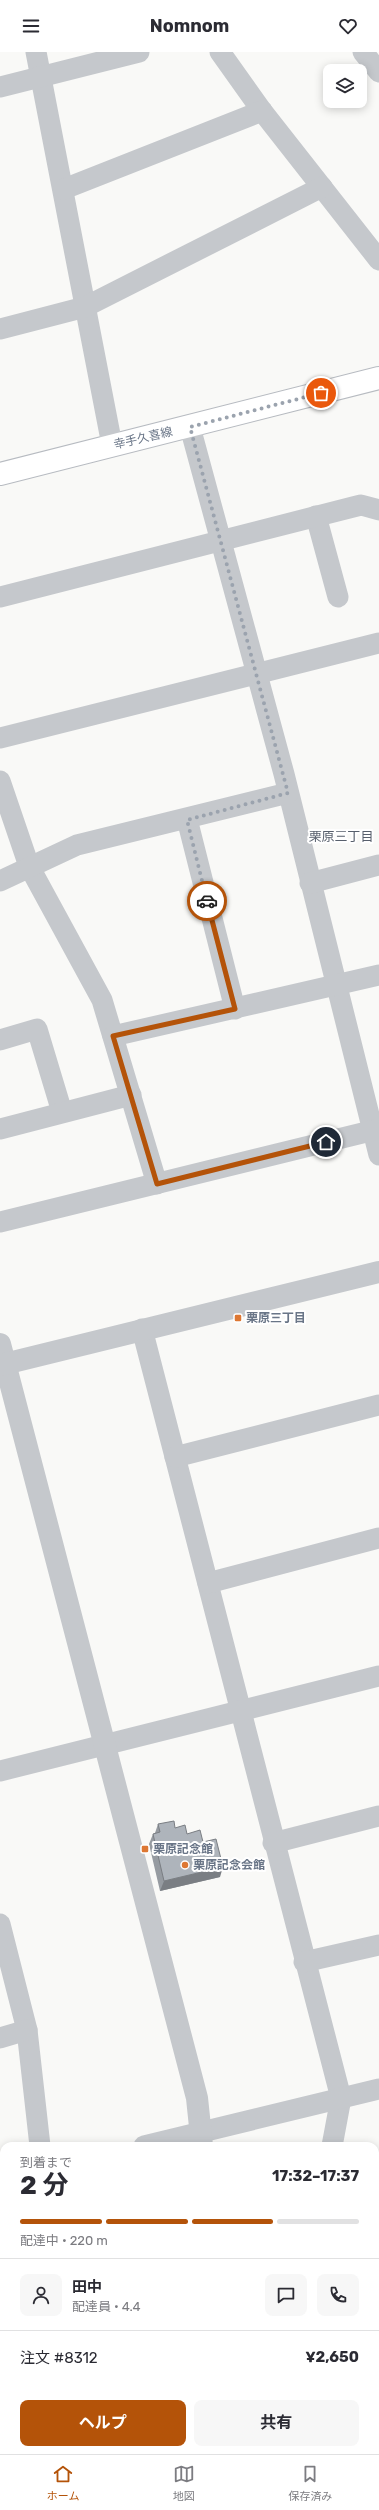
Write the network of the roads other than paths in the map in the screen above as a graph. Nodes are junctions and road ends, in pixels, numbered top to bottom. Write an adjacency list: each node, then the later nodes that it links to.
1 (36, 52): 6 (street)
2 (139, 52): 6 (street)
3 (220, 52): 8 (street)
4 (363, 52): 5 (street)
5 (379, 72)
6 (41, 77): 7 (street); 10 (street)
7 (0, 87)
8 (262, 111): 9 (street); 10 (street)
9 (322, 187): 11 (street); 12 (street)
10 (64, 189): 12 (street)
11 (379, 260)
12 (84, 307): 13 (street); 16 (street)
13 (0, 329)
14 (379, 378): 15 (main road, 幸手久喜線)
15 (190, 427): 16 (main road, 幸手久喜線); 20 (street)
16 (112, 445): 17 (main road, 幸手久喜線)
17 (0, 474)
18 (379, 510): 19 (street)
19 (316, 516): 20 (street); 22 (street)
20 (222, 540): 21 (street); 24 (street)
21 (0, 597)
22 (338, 597)
23 (379, 643): 24 (street)
24 (258, 675): 25 (street); 27 (street)
25 (0, 738)
26 (0, 781): 30 (street)
27 (288, 793): 28 (street); 32 (street)
28 (187, 820): 30 (street); 35 (street)
29 (379, 865): 32 (street)
30 (29, 866): 31 (street); 36 (street)
31 (0, 881)
32 (310, 883): 34 (street)
33 (379, 974): 34 (street)
34 (336, 986): 35 (street); 41 (street)
35 (235, 1009): 36 (street)
36 (113, 1036): 38 (street)
37 (0, 1040): 39 (street)
38 (131, 1095): 39 (street); 43 (street)
39 (62, 1112): 40 (street)
40 (0, 1129)
41 (376, 1130): 42 (street); 43 (street)
42 (379, 1155)
43 (157, 1184): 44 (street)
44 (0, 1222)
45 (379, 1272): 46 (street)
46 (142, 1329): 47 (street); 49 (street)
47 (2, 1358): 54 (street)
48 (379, 1405): 49 (street)
49 (175, 1457): 51 (street)
50 (379, 1538): 51 (street)
51 (208, 1583): 53 (street)
52 (379, 1676): 53 (street)
53 (242, 1710): 54 (street); 57 (street)
54 (105, 1744): 55 (street); 65 (street)
55 (0, 1771)
56 (379, 1816): 57 (street)
57 (273, 1843): 60 (street)
58 (0, 1924): 61 (street)
59 (379, 1945): 60 (street)
60 (304, 1962): 64 (street)
61 (27, 2030): 62 (street); 66 (street)
62 (0, 2038)
63 (379, 2089): 64 (street)
64 (341, 2098): 65 (street); 68 (street)
65 (202, 2139): 67 (street)
66 (40, 2142)
67 (177, 2142)
68 (333, 2142)

